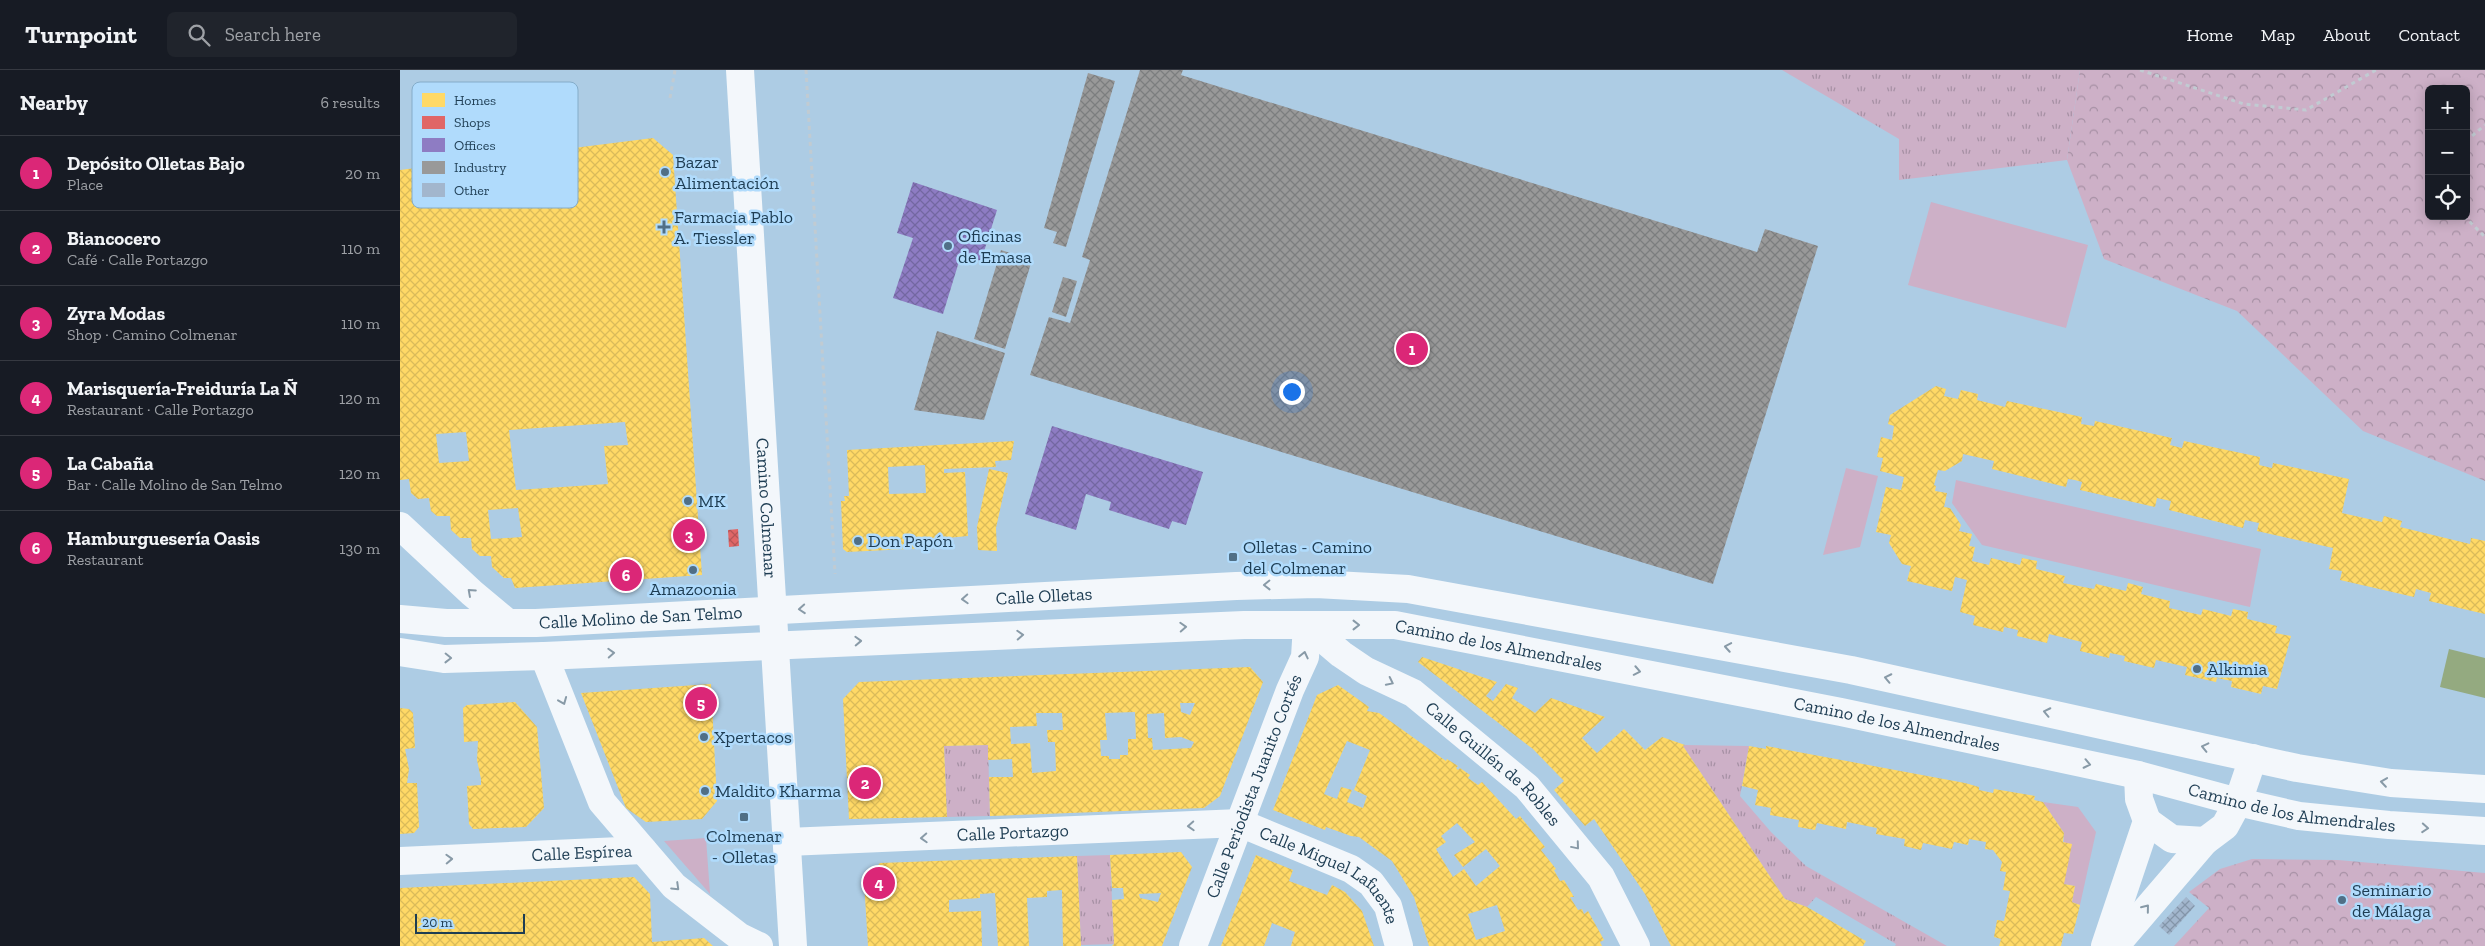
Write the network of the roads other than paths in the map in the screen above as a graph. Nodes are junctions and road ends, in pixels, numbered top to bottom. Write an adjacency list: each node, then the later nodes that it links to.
1 (740, 70): 3 (main road, Camino Colmenar)
2 (400, 526): 5 (main road, one-way to 2)
3 (772, 611): 5 (main road, Calle Molino de San Telmo); 7 (main road, Camino Colmenar); 10 (main road, Calle Olletas, one-way to 3)
4 (400, 619): 5 (main road, Calle Molino de San Telmo)
5 (508, 623)
6 (1307, 625): 7 (main road, one-way to 6); 11 (main road, Camino de los Almendrales, one-way to 11); 15 (main road, Calle Periodista Juanito Cortés, one-way to 6); 25 (main road, Calle Guillén de Robles, one-way to 25)
7 (774, 645): 9 (main road, Calle Molino de San Telmo, one-way to 7); 18 (main road, Camino Colmenar)
8 (400, 652): 9 (main road, Calle Molino de San Telmo, one-way to 9)
9 (544, 656): 19 (main road, Calle Molino de San Telmo, one-way to 19)
10 (2253, 758): 12 (main road, one-way to 10); 13 (main road)
11 (2138, 775): 13 (main road, Camino de los Almendrales); 14 (main road)
12 (2485, 790)
13 (2238, 802): 16 (main road, Camino de los Almendrales, one-way to 16); 17 (main road)
14 (2147, 821): 17 (main road); 26 (main road)
15 (1240, 823): 18 (main road, Calle Portazgo, one-way to 18); 23 (main road, Calle Periodista Juanito Cortés); 24 (main road, Calle Miguel Lafuente)
16 (2485, 831)
17 (2205, 841): 27 (main road, one-way to 17)
18 (786, 842): 22 (main road, Camino Colmenar)
19 (643, 850): 20 (main road, Calle Espírea, one-way to 19); 21 (main road, Calle Espírea, one-way to 21)
20 (400, 861)
21 (759, 946)
22 (792, 946)
23 (1193, 946)
24 (1400, 946)
25 (1636, 946)
26 (2105, 946)
27 (2115, 946)

